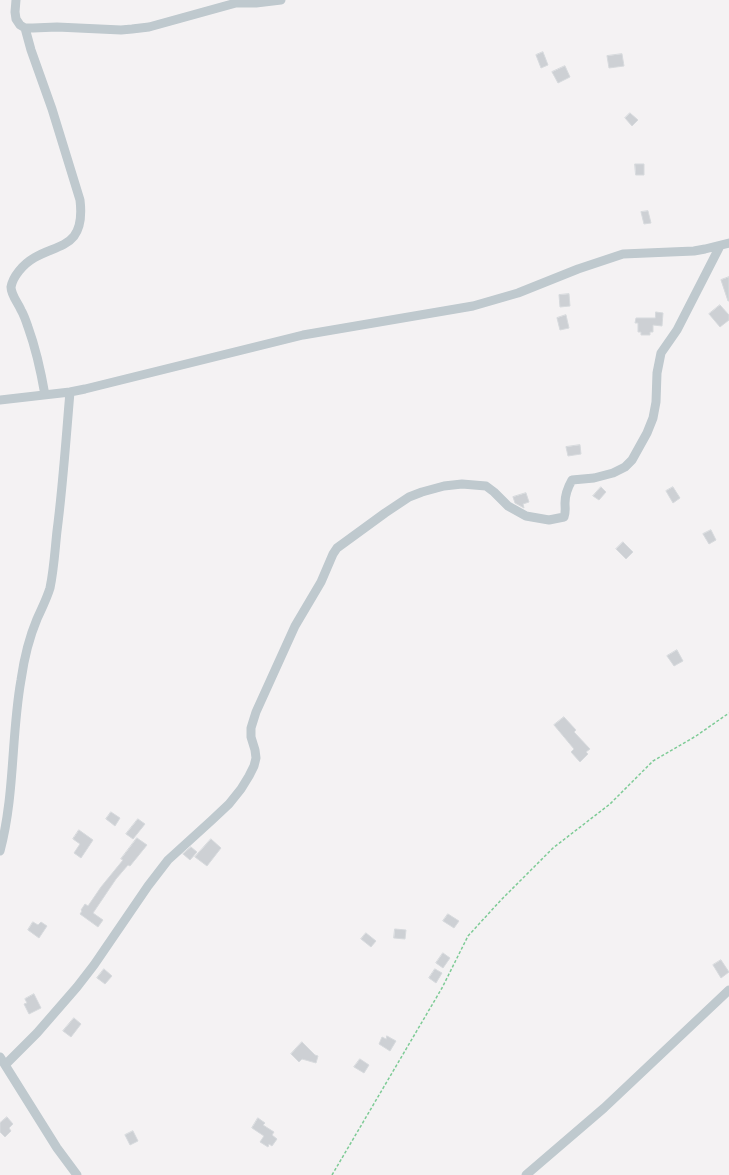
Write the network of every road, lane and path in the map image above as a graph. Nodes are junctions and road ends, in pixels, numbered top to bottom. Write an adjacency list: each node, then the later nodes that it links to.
1 (16, 0): 3 (street)
2 (281, 0): 3 (street)
3 (25, 28): 6 (street)
4 (725, 244): 5 (street); 12 (street)
5 (70, 392): 6 (street); 9 (street)
6 (45, 395): 7 (street)
7 (0, 400)
8 (729, 713): 14 (path)
9 (0, 851)
10 (729, 990): 15 (street)
11 (0, 1057): 12 (street)
12 (6, 1066): 13 (street)
13 (77, 1175)
14 (332, 1175)
15 (526, 1175)

